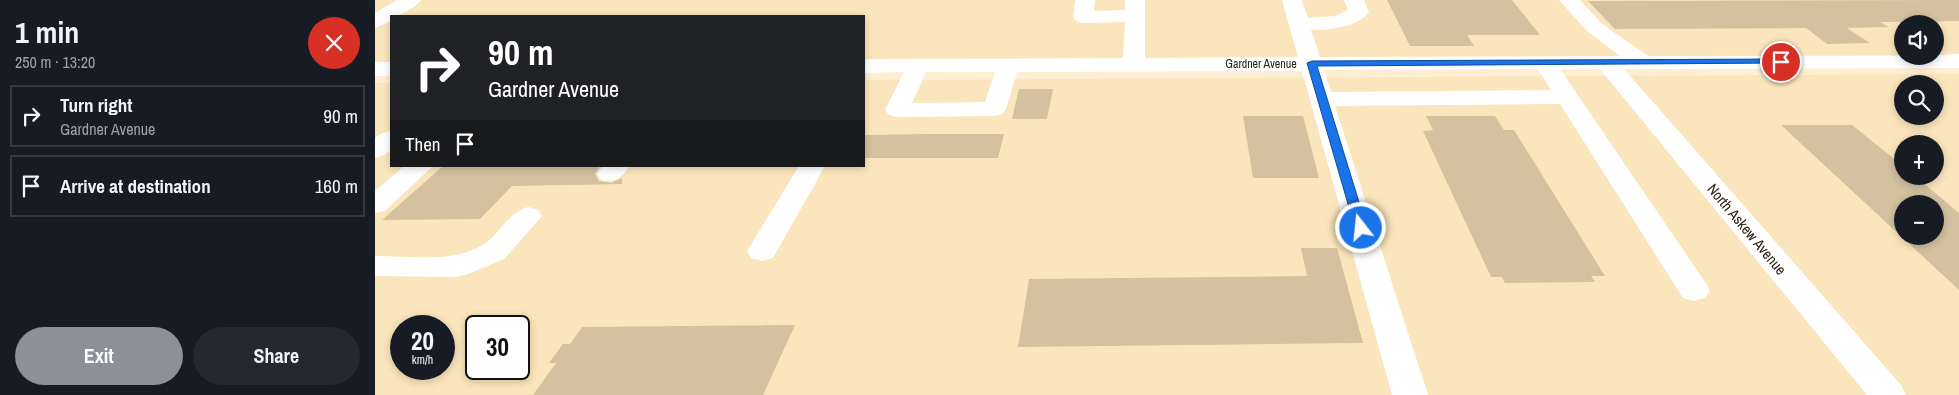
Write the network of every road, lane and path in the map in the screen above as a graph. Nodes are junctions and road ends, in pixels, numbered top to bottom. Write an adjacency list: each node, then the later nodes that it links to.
1 (411, 0): 7 (street)
2 (1085, 0): 5 (street)
3 (1354, 0): 6 (street)
4 (1569, 0): 11 (street)
5 (1135, 8): 13 (street)
6 (1296, 12): 12 (street)
7 (375, 22)
8 (1959, 61): 11 (street, Gardner Avenue)
9 (1544, 62): 10 (street, Gardner Avenue); 12 (street, Gardner Avenue); 19 (street)
10 (1606, 62): 11 (street, Gardner Avenue); 31 (street, North Askew Avenue)
11 (1642, 62)
12 (1312, 63): 13 (street, Gardner Avenue); 20 (street)
13 (1134, 64): 14 (street, Gardner Avenue)
14 (1008, 65): 15 (street, Gardner Avenue); 15 (street)
15 (919, 66): 16 (street, Gardner Avenue)
16 (865, 68)
17 (375, 69): 18 (street)
18 (390, 69)
19 (1567, 97): 20 (street); 29 (street)
20 (1323, 99): 30 (street)
21 (390, 139): 22 (street)
22 (375, 150)
23 (419, 167): 25 (street)
24 (811, 167): 27 (street)
25 (375, 205)
26 (528, 216): 28 (street)
27 (762, 251)
28 (375, 266)
29 (1694, 290)
30 (1410, 395)
31 (1888, 395)

